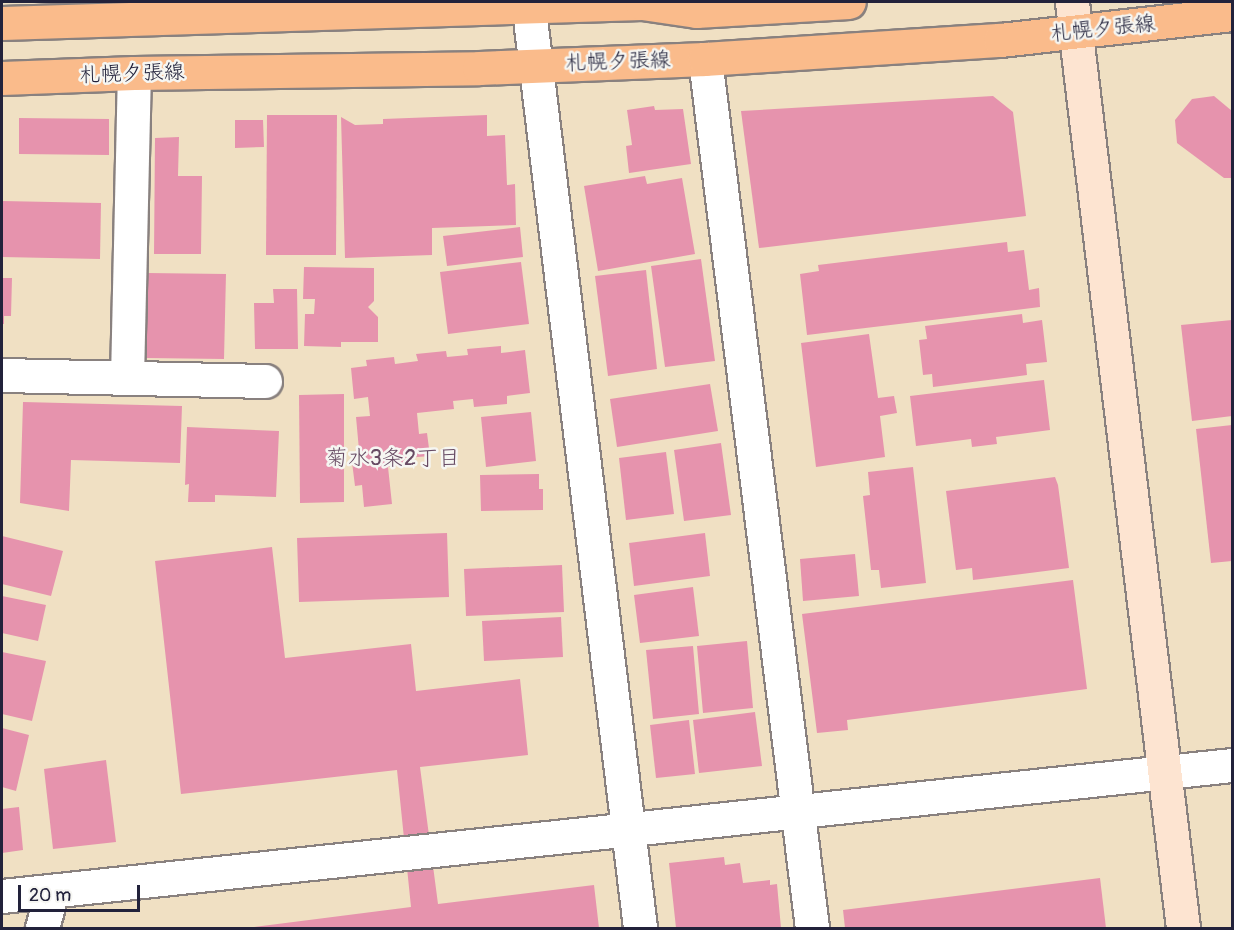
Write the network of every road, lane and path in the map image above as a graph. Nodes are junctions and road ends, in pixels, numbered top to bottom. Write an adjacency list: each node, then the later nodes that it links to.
1 (849, 2): 3 (main road)
2 (528, 4): 3 (main road); 6 (main road); 8 (street)
3 (696, 6)
4 (1233, 14): 5 (main road, 札幌夕張線)
5 (1074, 16): 7 (main road, 札幌夕張線); 15 (street)
6 (2, 22)
7 (705, 59): 8 (main road, 札幌夕張線); 16 (street)
8 (534, 65): 9 (main road, 札幌夕張線); 17 (street)
9 (134, 73): 10 (main road, 札幌夕張線); 12 (street)
10 (2, 78)
11 (2, 375): 12 (street)
12 (127, 378): 13 (street)
13 (265, 381)
14 (1233, 765): 15 (street)
15 (1163, 771): 16 (street); 23 (street)
16 (796, 811): 17 (street); 22 (street)
17 (628, 830): 18 (street); 21 (street)
18 (52, 891): 19 (street); 20 (street)
19 (2, 896)
20 (42, 928)
21 (640, 928)
22 (812, 928)
23 (1183, 928)

